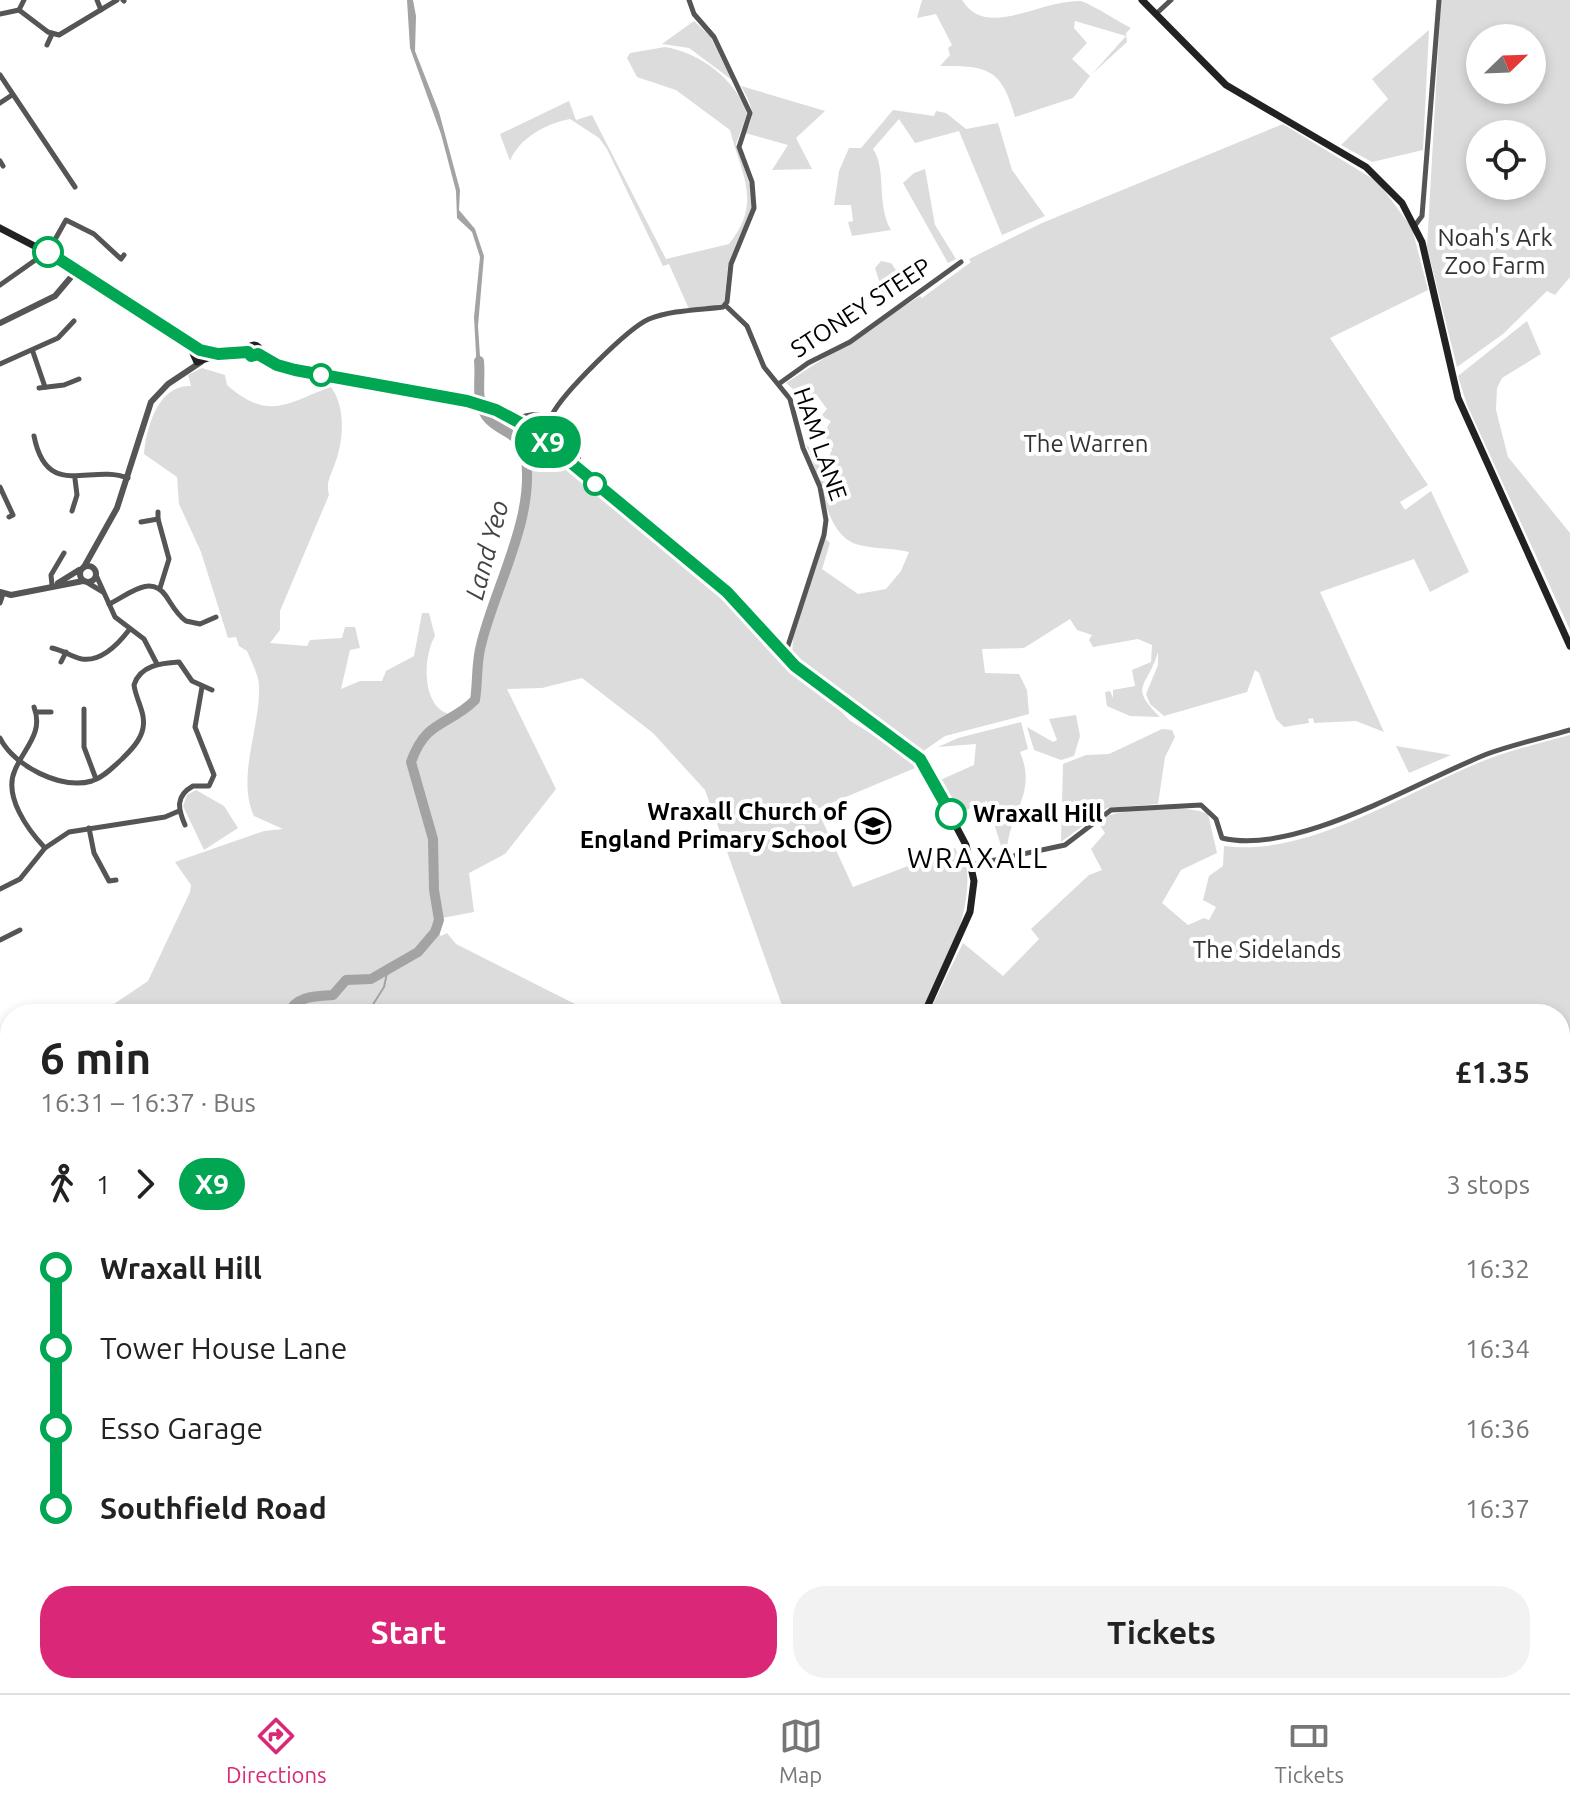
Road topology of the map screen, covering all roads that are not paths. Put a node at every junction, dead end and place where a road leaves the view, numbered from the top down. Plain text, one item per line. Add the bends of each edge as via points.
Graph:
1 (24, 0) edge
2 (97, 0) edge
3 (122, 0) edge
4 (689, 0) edge
5 (1142, 0) edge
6 (1171, 0) edge
7 (1439, 0) edge
8 (19, 10) junction
9 (101, 10) junction
10 (1157, 13) junction
11 (0, 14) edge
12 (52, 34) junction
13 (47, 45) dead end
14 (0, 75) edge
15 (13, 95) junction
16 (0, 103) edge
17 (75, 187) dead end
18 (1416, 224) junction
19 (0, 228) edge
20 (48, 252) junction
21 (124, 255) dead end
22 (34, 261) dead end
23 (961, 262) dead end
24 (80, 272) junction
25 (0, 285) edge
26 (725, 305) junction
27 (74, 321) dead end
28 (0, 323) edge
29 (33, 352) junction
30 (200, 356) junction
31 (0, 364) edge
32 (77, 382) dead end
33 (780, 383) junction
34 (552, 415) junction
35 (515, 419) junction
36 (34, 436) dead end
37 (35, 444) junction
38 (28, 446) dead end
39 (578, 469) junction
40 (128, 478) junction
41 (75, 479) junction
42 (0, 487) edge
43 (72, 511) dead end
44 (9, 517) dead end
45 (141, 522) dead end
46 (101, 540) junction
47 (64, 553) dead end
48 (83, 568) junction
49 (96, 572) junction
50 (86, 582) junction
51 (53, 585) junction
52 (160, 588) junction
53 (1, 593) edge
54 (106, 596) junction
55 (0, 603) edge
56 (109, 604) junction
57 (207, 611) dead end
58 (129, 630) junction
59 (1570, 646) edge
60 (52, 648) dead end
61 (66, 652) junction
62 (785, 656) junction
63 (61, 662) dead end
64 (157, 664) junction
65 (202, 687) junction
66 (212, 690) dead end
67 (84, 709) dead end
68 (51, 712) dead end
69 (1570, 730) edge
70 (0, 738) edge
71 (21, 760) junction
72 (96, 779) junction
73 (179, 811) junction
74 (185, 825) dead end
75 (89, 828) junction
76 (45, 848) junction
77 (972, 865) junction
78 (103, 888) dead end
79 (0, 889) edge
80 (20, 930) dead end
81 (0, 940) edge
82 (929, 1004) edge

1 - 8 street
2 - 9 street
3 - 9 street
4 - 26 street via 714,37 750,113 739,147 752,182 754,208 731,264
5 - 10 main road
6 - 10 street
7 - 18 street via 1422,216
8 - 11 street
8 - 12 street
9 - 12 street
10 - 18 main road via 1226,85 1386,183
12 - 13 street
14 - 15 street
15 - 16 street
15 - 17 street
18 - 59 main road via 1458,398
19 - 20 main road
20 - 21 street via 66,220 95,235 121,259
20 - 24 main road
22 - 25 street via 10,283
23 - 33 street, STONEY STEEP via 850,342
24 - 28 street via 55,296
24 - 30 main road via 186,340
26 - 33 street, HAM LANE via 747,326 764,367
26 - 34 street via 642,323
27 - 29 street via 71,330
29 - 31 street
29 - 32 street via 42,387
30 - 35 main road via 248,352 255,345 258,354 277,365 477,404
30 - 40 street via 151,402
33 - 62 street, HAM LANE via 816,472 825,515 824,535
34 - 35 street via 531,413
34 - 39 street via 570,433
35 - 39 main road
36 - 37 street
37 - 38 street
37 - 41 street via 54,471
39 - 62 main road via 727,592
40 - 41 street via 107,472
40 - 46 street
41 - 43 street
42 - 44 street via 13,515
45 - 52 street via 158,516 169,559
46 - 48 street
46 - 49 street
47 - 51 street via 50,576
48 - 49 street
48 - 50 street via 80,575
48 - 51 street
49 - 50 street
49 - 54 street
50 - 51 street
50 - 54 street
51 - 53 street
52 - 56 street via 141,586
52 - 57 street via 183,620 197,624 214,618
53 - 55 street
54 - 56 street
56 - 58 street
58 - 61 street via 116,646 92,658
58 - 64 street via 146,642
60 - 61 street
61 - 63 street
62 - 77 main road via 921,760 961,833
64 - 65 street via 180,663 190,680
64 - 72 street via 135,683 143,717 141,736 129,753
65 - 66 street
65 - 73 street via 195,727 213,778 209,787 185,791
67 - 72 street via 84,747
68 - 71 street via 35,709 33,739
69 - 77 street via 1489,753 1284,839 1222,838 1216,819 1201,805 1128,807 1104,814 1065,845
70 - 71 street
71 - 72 street via 61,781
71 - 76 street via 13,774 14,795 25,822
73 - 74 street
73 - 75 street
75 - 76 street via 69,832
75 - 78 street via 94,853 113,881
76 - 79 street via 21,878
77 - 82 main road via 970,912
80 - 81 street

